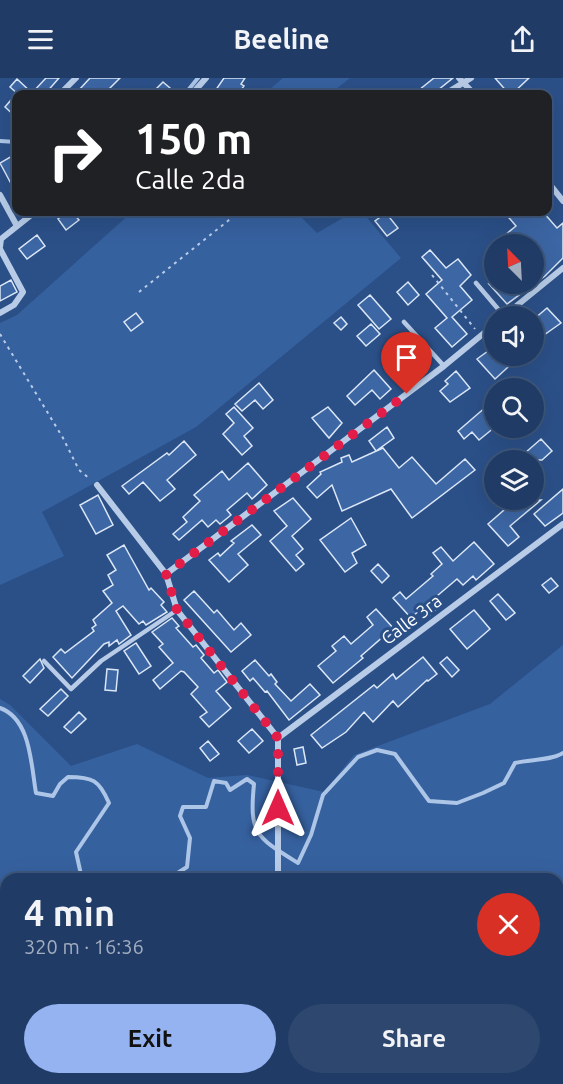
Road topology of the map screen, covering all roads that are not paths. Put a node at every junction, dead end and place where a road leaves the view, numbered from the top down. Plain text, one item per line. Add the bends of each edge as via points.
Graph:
1 (76, 78) edge
2 (206, 78) edge
3 (471, 78) edge
4 (462, 81) edge
5 (64, 90) edge
6 (196, 90) edge
7 (552, 187) edge
8 (0, 195) edge
9 (563, 201) edge
10 (30, 216) edge
11 (17, 226) junction
12 (0, 248) edge
13 (563, 268) edge
14 (476, 283) dead end
15 (496, 306) edge
16 (516, 306) edge
17 (0, 313) edge
18 (404, 322) dead end
19 (484, 334) edge
20 (444, 366) junction
21 (97, 485) road end
22 (563, 524) edge
23 (166, 574) junction
24 (177, 610) junction
25 (44, 661) dead end
26 (278, 738) junction
27 (278, 873) edge

1 - 5 street
2 - 6 street
3 - 4 street
7 - 9 street
8 - 11 street
10 - 11 street
11 - 12 street via 1,239
12 - 17 street via 23,292 14,305
13 - 16 street
14 - 15 lane
18 - 20 lane
19 - 20 street
20 - 23 street
21 - 23 street
22 - 26 street, Calle 3ra
23 - 24 street
24 - 25 lane via 101,661 71,689
24 - 26 street
26 - 27 street

